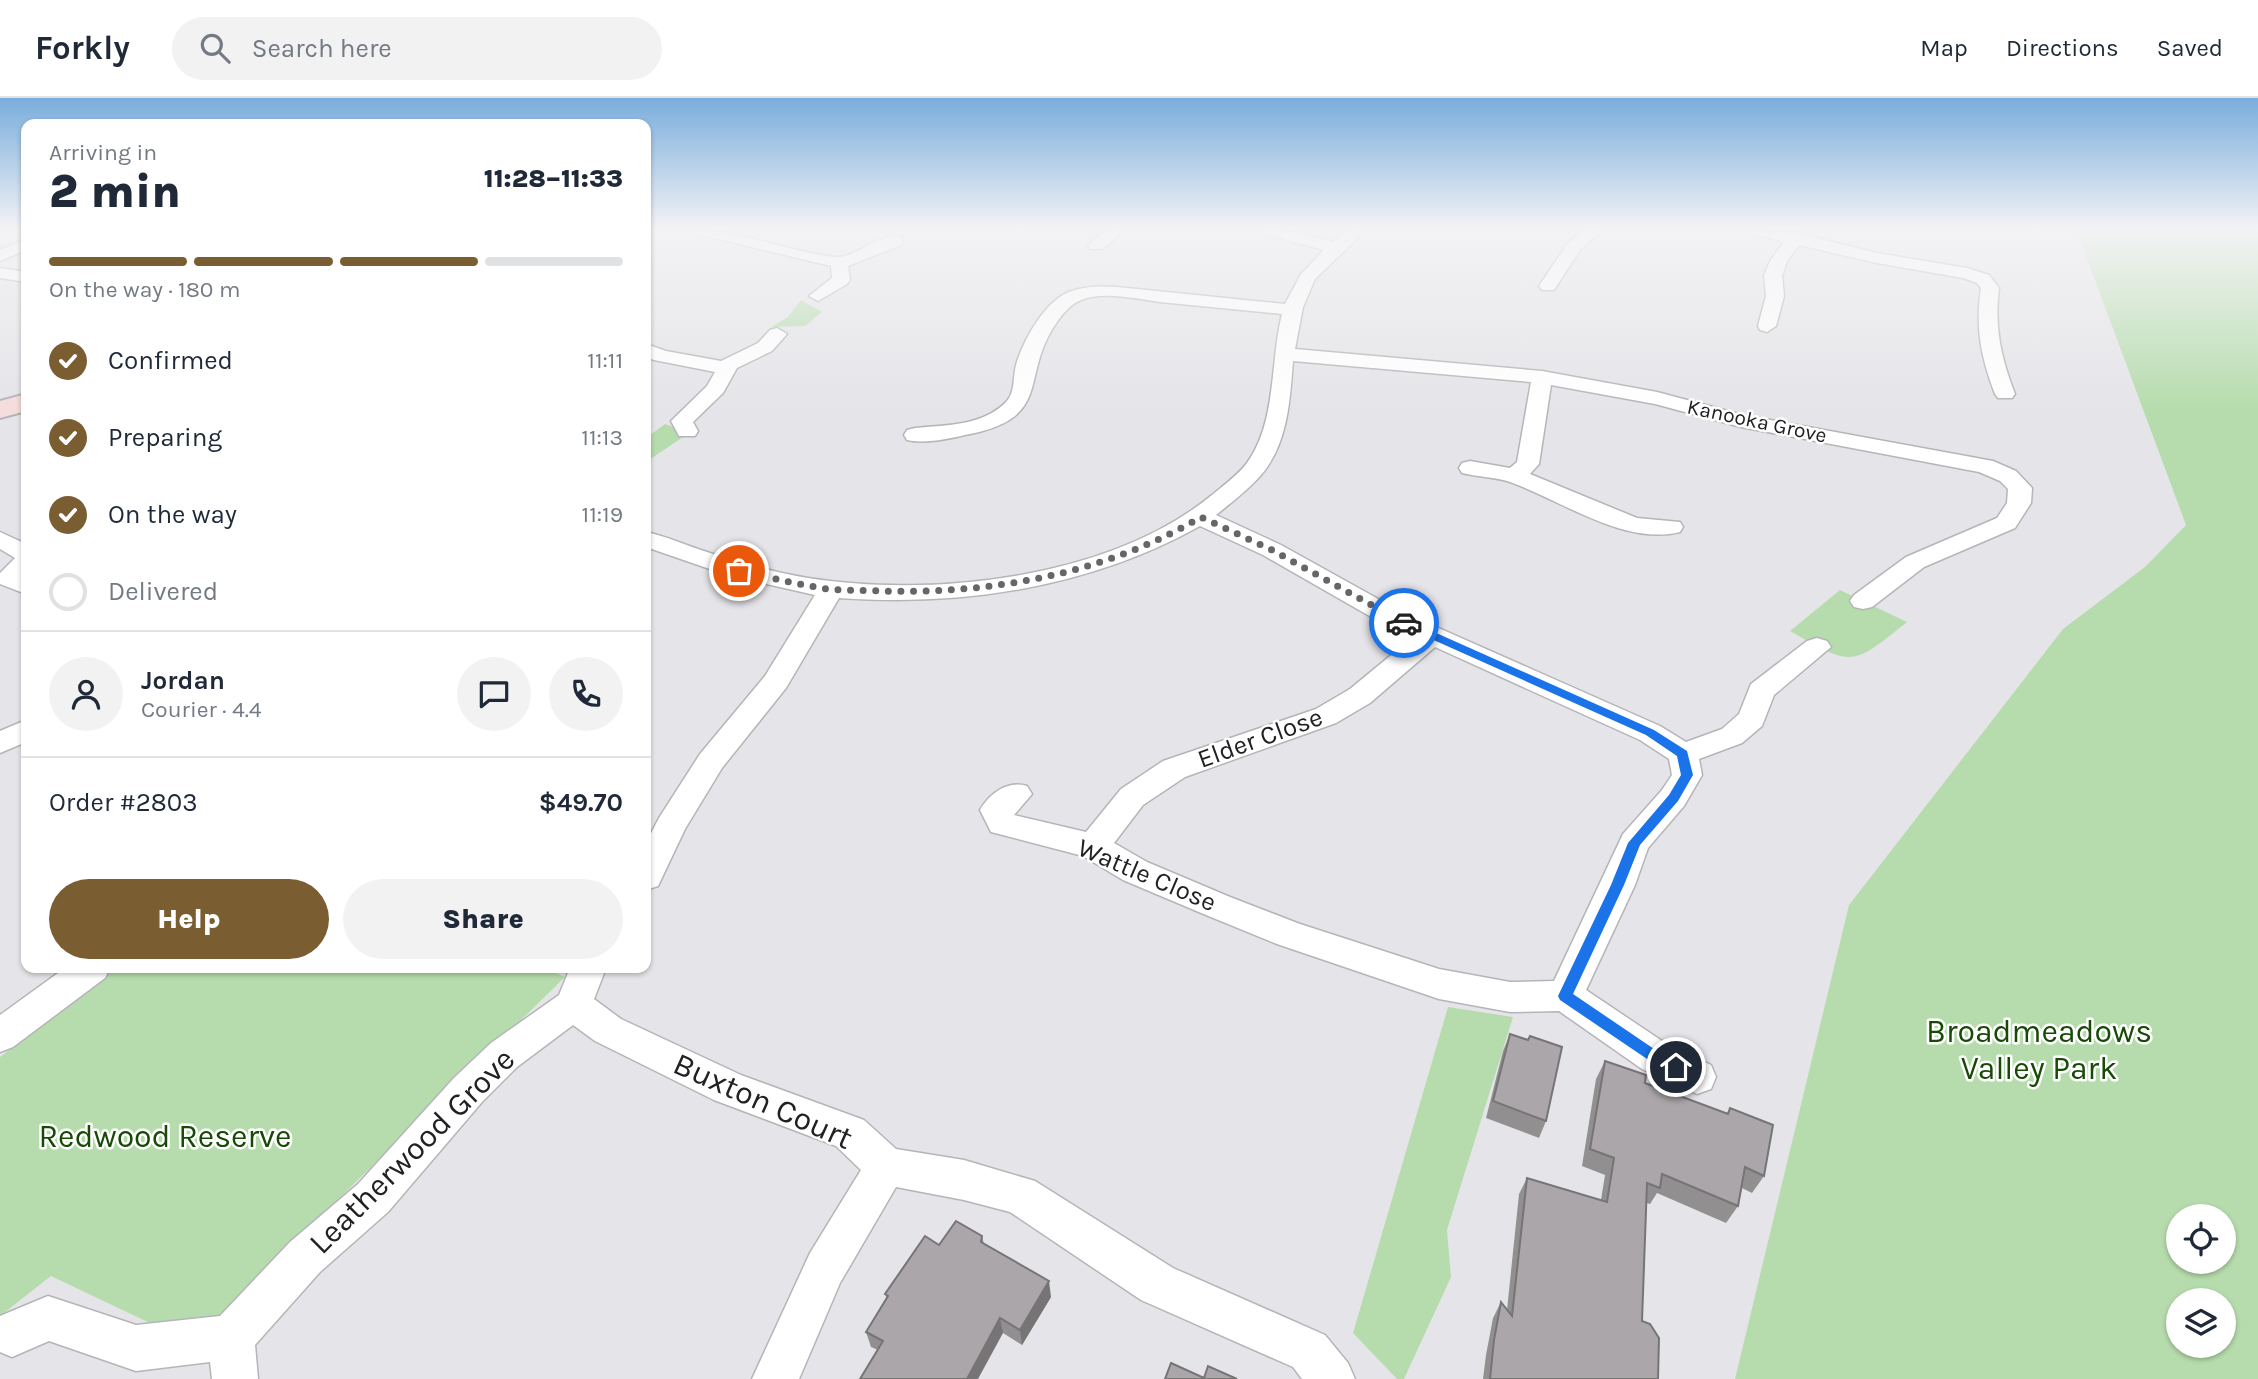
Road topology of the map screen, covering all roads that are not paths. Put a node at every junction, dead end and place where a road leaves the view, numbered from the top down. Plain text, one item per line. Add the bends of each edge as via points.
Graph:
1 (827, 290) edge
2 (1301, 290) edge
3 (1774, 290) edge
4 (1990, 290) edge
5 (818, 296) dead end
6 (1293, 310) junction
7 (1767, 326) dead end
8 (777, 334) dead end
9 (651, 352) edge
10 (1285, 354) junction
11 (726, 368) junction
12 (1542, 377) junction
13 (2005, 394) dead end
14 (21, 406) edge
15 (0, 412) edge
16 (687, 431) dead end
17 (915, 435) dead end
18 (1470, 468) dead end
19 (1515, 476) junction
20 (1201, 517) junction
21 (1671, 527) dead end
22 (0, 540) edge
23 (651, 541) edge
24 (21, 551) edge
25 (831, 589) junction
26 (1863, 601) dead end
27 (1433, 634) junction
28 (1817, 647) dead end
29 (21, 732) edge
30 (0, 743) edge
31 (1683, 754) junction
32 (1016, 794) dead end
33 (1093, 846) junction
34 (651, 866) edge
35 (85, 973) edge
36 (585, 973) edge
37 (1565, 996) junction
38 (573, 1005) junction
39 (0, 1036) edge
40 (1697, 1077) dead end
41 (886, 1166) junction
42 (12, 1334) dead end
43 (233, 1358) edge
44 (775, 1379) edge
45 (1332, 1379) edge

1 - 5 street
2 - 6 street
3 - 7 street
4 - 13 street via 1985,317 1989,353
6 - 10 street
6 - 17 street via 1117,292 1072,297 1060,306 1031,349 1019,401 999,417 968,429
8 - 11 street via 765,347
9 - 11 street
10 - 12 street, Kanooka Grove
10 - 20 street via 1275,420 1261,460
11 - 16 street via 716,388 682,421
12 - 19 street via 1528,464
12 - 26 street, Kanooka Grove via 1657,398 1741,421 1985,466 2016,482 2020,503 2006,523 1915,562
14 - 15 street
18 - 19 street
19 - 21 street via 1634,525
20 - 25 street via 1105,561 1044,578 922,592
20 - 27 street via 1272,550 1389,616
22 - 24 street
23 - 25 street via 739,571
25 - 34 street via 776,682 711,761
27 - 31 street via 1650,733
27 - 33 street, Elder Close via 1360,696 1326,716 1174,769 1132,797
28 - 31 street via 1761,691 1752,719 1732,736
29 - 30 street
31 - 37 street via 1687,775 1634,843
32 - 33 street, Wattle Close via 996,810 1002,824
33 - 37 street, Wattle Close via 1135,871 1289,934 1439,984 1510,997
35 - 39 street
36 - 38 street
37 - 40 street via 1655,1057
38 - 41 street, Buxton Court via 608,1030 728,1088 850,1133
38 - 43 street, Leatherwood Grove via 504,1055 373,1198 305,1257
41 - 44 street via 825,1269
41 - 45 street via 1020,1195 1157,1284 1309,1350
42 - 43 street, Leatherwood Grove via 48,1318 136,1348

